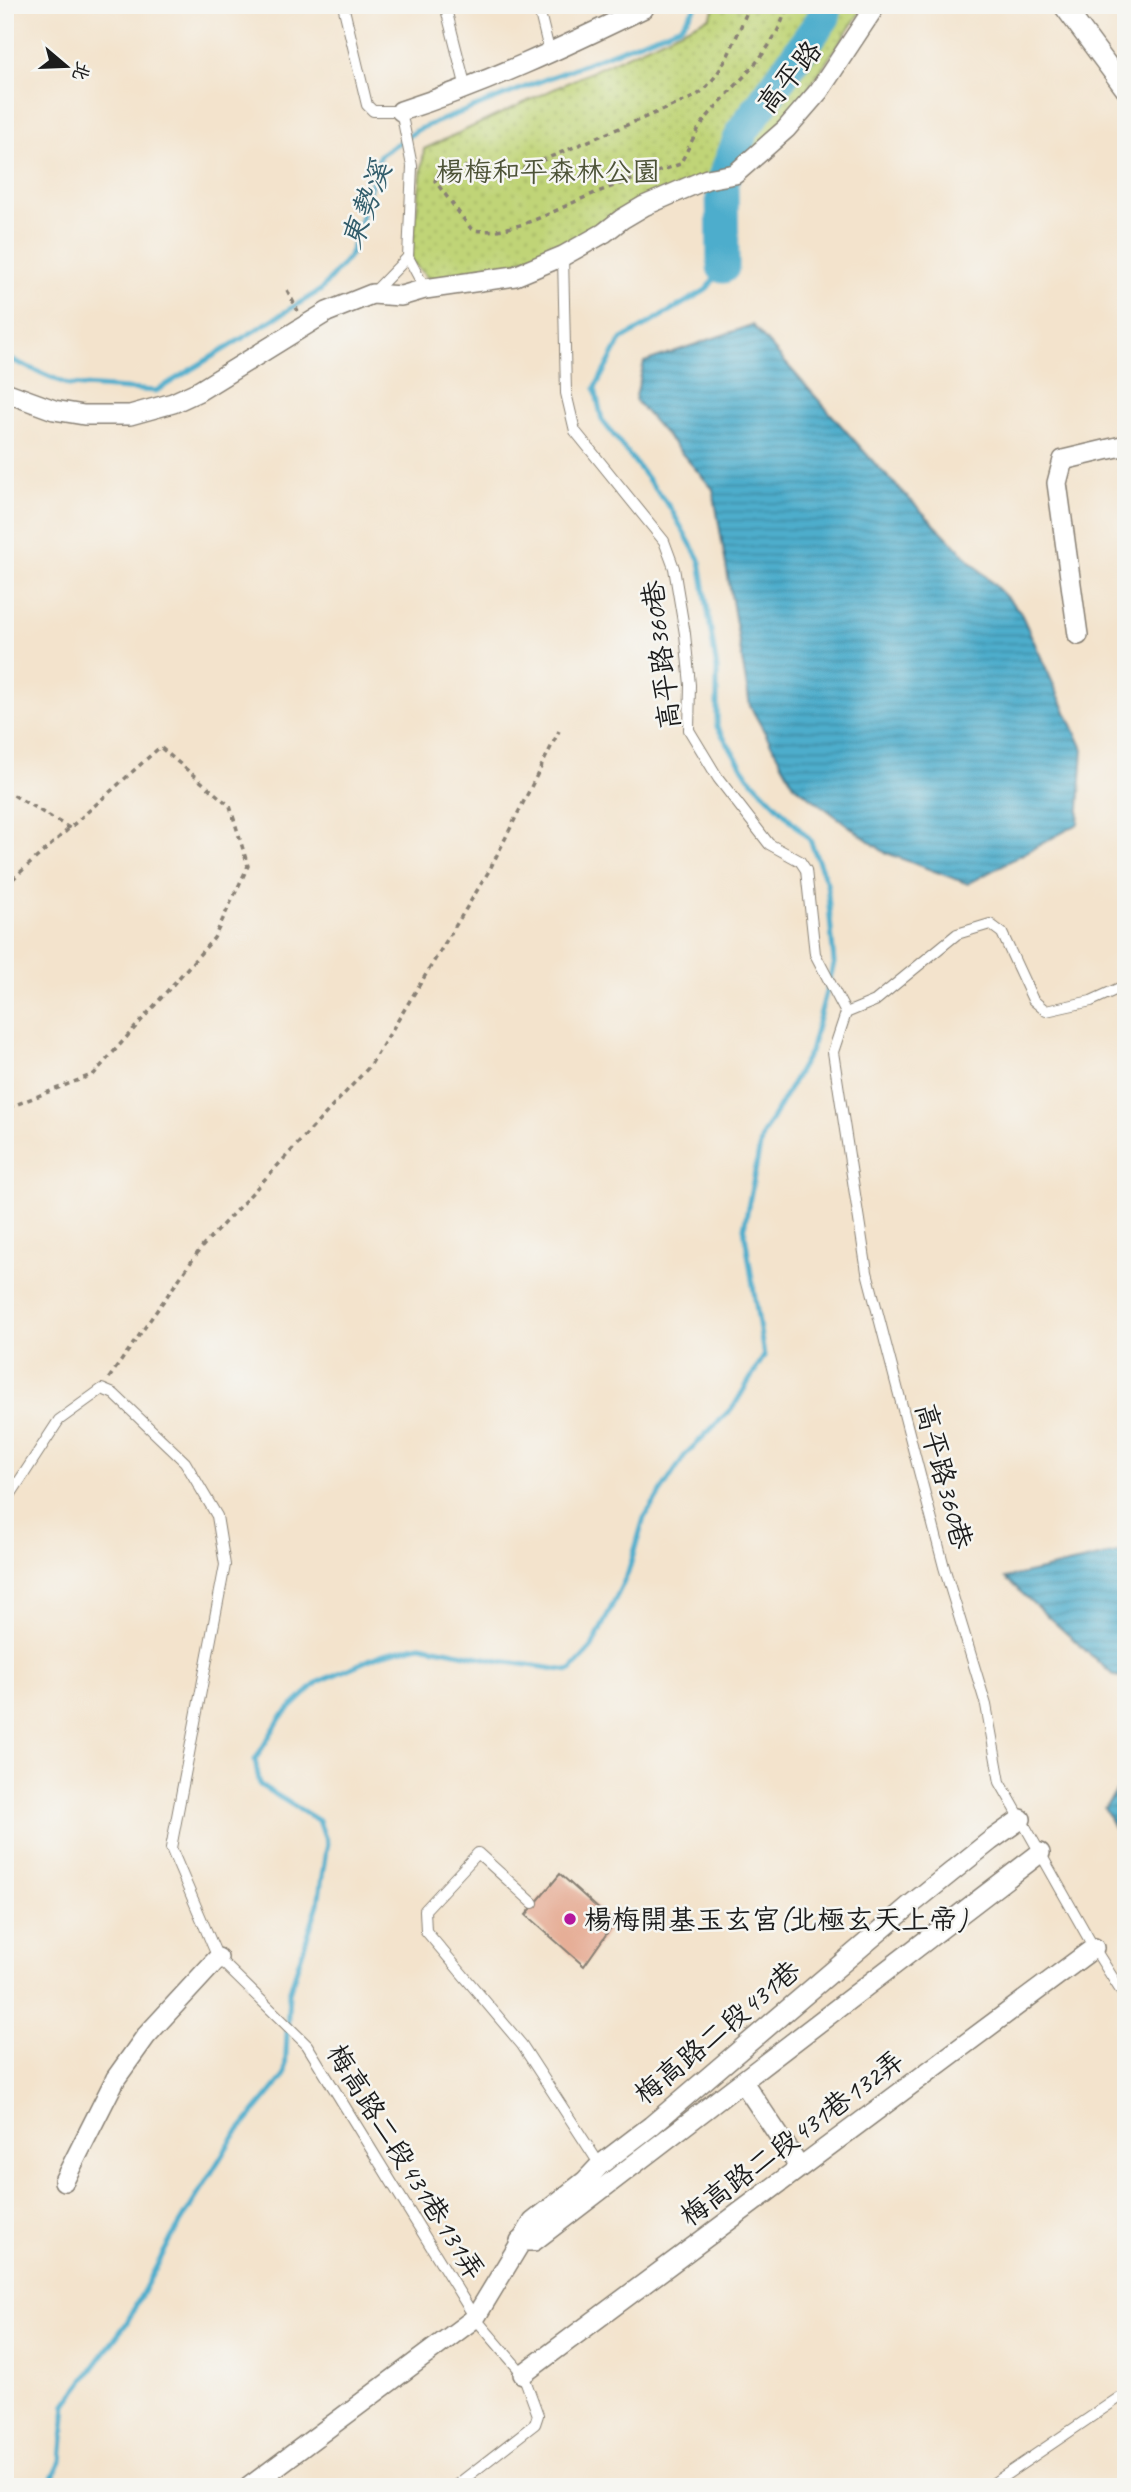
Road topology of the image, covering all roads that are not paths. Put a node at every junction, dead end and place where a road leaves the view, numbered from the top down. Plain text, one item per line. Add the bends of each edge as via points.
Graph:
1 (343, 5) edge
2 (445, 5) edge
3 (538, 5) edge
4 (643, 5) edge
5 (876, 5) edge
6 (1063, 5) edge
7 (550, 54) junction
8 (466, 88) junction
9 (1126, 90) edge
10 (401, 111) junction
11 (563, 256) junction
12 (408, 257) junction
13 (425, 289) junction
14 (372, 294) junction
15 (5, 392) edge
16 (1126, 445) edge
17 (1078, 635) dead end
18 (1126, 985) edge
19 (846, 1013) junction
20 (5, 1503) edge
21 (1021, 1819) junction
22 (1040, 1853) junction
23 (533, 1903) dead end
24 (1094, 1948) junction
25 (218, 1958) junction
26 (1126, 1999) edge
27 (743, 2082) junction
28 (600, 2165) junction
29 (800, 2166) junction
30 (64, 2181) dead end
31 (520, 2241) junction
32 (475, 2318) junction
33 (523, 2374) junction
34 (1126, 2393) edge
35 (249, 2487) edge
36 (454, 2487) edge
37 (988, 2487) edge

1 - 10 lane via 367,105 373,111
2 - 8 lane
3 - 7 lane
4 - 7 street
5 - 11 street, 高平路 via 819,92 735,174 707,179 644,206
6 - 9 street
7 - 8 street
8 - 10 street
10 - 12 lane via 412,166
11 - 13 street via 515,276
11 - 19 lane, 高平路360巷 via 566,393 575,431 664,541 674,568 685,634 689,730 718,778 769,844 800,860 806,870 814,954
12 - 13 lane
12 - 14 lane
13 - 14 street via 401,296
14 - 15 street via 327,312 210,385 173,403 130,415 54,410
16 - 17 street via 1063,460 1056,483
18 - 19 lane via 1046,1011 1033,1000 1002,933 990,924 957,934 876,1001
19 - 21 lane, 高平路360巷 via 833,1052 867,1272 944,1567 986,1705 1000,1782
20 - 25 lane via 59,1420 102,1389 114,1394 185,1462 217,1516 225,1565 171,1848
21 - 22 lane, 高平路360巷
21 - 28 street, 梅高路二段431巷 via 908,1907
22 - 24 lane, 高平路360巷
22 - 27 street, 梅高路二段431巷
23 - 28 lane via 478,1853 425,1910 426,1931 522,2045
24 - 26 lane, 高平路360巷
24 - 29 street, 梅高路二段431巷132弄
25 - 30 street via 146,2036 116,2078
25 - 32 lane, 梅高路二段431巷131弄 via 307,2045
27 - 29 street
27 - 31 street, 梅高路二段431巷 via 534,2241
28 - 31 street, 梅高路二段431巷 via 533,2222
29 - 33 street, 梅高路二段431巷132弄
31 - 32 street, 梅高路二段431巷
32 - 33 lane, 梅高路二段431巷131弄
32 - 35 street, 梅高路二段431巷
33 - 36 lane via 537,2415 535,2424
34 - 37 lane

